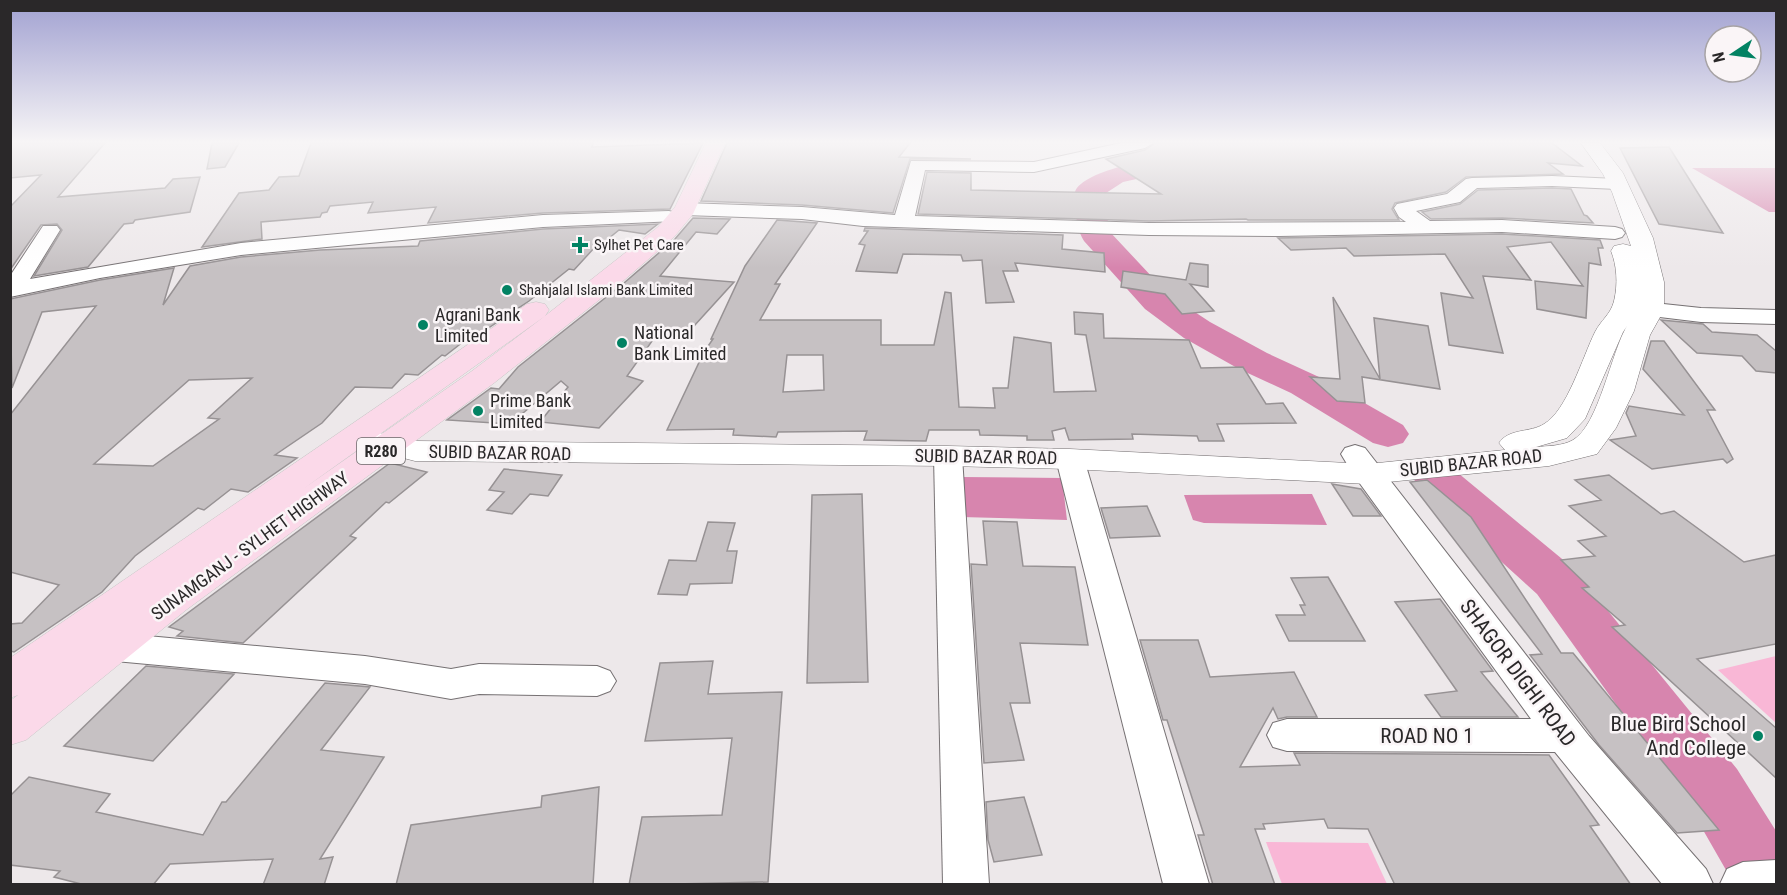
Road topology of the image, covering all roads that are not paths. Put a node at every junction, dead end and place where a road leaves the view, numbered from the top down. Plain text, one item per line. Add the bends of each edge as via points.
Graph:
1 (685, 185) edge
2 (693, 185) edge
3 (912, 185) edge
4 (1470, 185) edge
5 (1610, 185) edge
6 (1613, 185) edge
7 (677, 213) junction
8 (904, 220) junction
9 (1424, 226) junction
10 (50, 230) dead end
11 (1615, 233) junction
12 (11, 290) edge
13 (1638, 309) junction
14 (1776, 317) edge
15 (347, 441) junction
16 (389, 444) junction
17 (948, 456) junction
18 (1070, 459) junction
19 (1361, 464) junction
20 (115, 647) junction
21 (10, 681) edge
22 (597, 681) dead end
23 (10, 727) edge
24 (1287, 735) dead end
25 (1566, 736) junction
26 (1776, 881) edge
27 (966, 885) edge
28 (1186, 885) edge
29 (1690, 885) edge
30 (1743, 885) edge

1 - 7 main road, SUNAMGANJ - SYLHET HIGHWAY / R280
2 - 7 main road, SUNAMGANJ - SYLHET HIGHWAY / R280
3 - 8 street
4 - 9 street via 1453,198 1404,208
5 - 11 main road, SUBID BAZAR ROAD
6 - 13 main road, SUBID BAZAR ROAD via 1623,192 1641,238 1651,282
7 - 8 street via 802,213
7 - 12 street via 241,249
7 - 15 main road, SUNAMGANJ - SYLHET HIGHWAY / R280
7 - 16 main road, SUNAMGANJ - SYLHET HIGHWAY / R280 via 666,231 614,276
8 - 9 street via 1279,230
9 - 11 street
10 - 12 street
11 - 13 main road, SUBID BAZAR ROAD via 1629,265
13 - 14 street via 1738,318
13 - 19 main road, SUBID BAZAR ROAD via 1636,335 1619,391 1585,447 1549,456
15 - 16 main road
15 - 21 main road, SUNAMGANJ - SYLHET HIGHWAY / R280
16 - 17 main road, SUBID BAZAR ROAD via 426,451
16 - 19 main road, SUBID BAZAR ROAD via 436,440 1156,448
16 - 20 main road, SUNAMGANJ - SYLHET HIGHWAY / R280 via 172,600
17 - 18 main road, SUBID BAZAR ROAD
17 - 27 street
18 - 19 main road, SUBID BAZAR ROAD
18 - 28 street
19 - 25 street, SHAGOR DIGHI ROAD
20 - 22 street via 365,670 451,684 479,679
20 - 23 main road, SUNAMGANJ - SYLHET HIGHWAY / R280
24 - 25 street, ROAD NO 1
25 - 29 street, SHAGOR DIGHI ROAD
26 - 30 street

